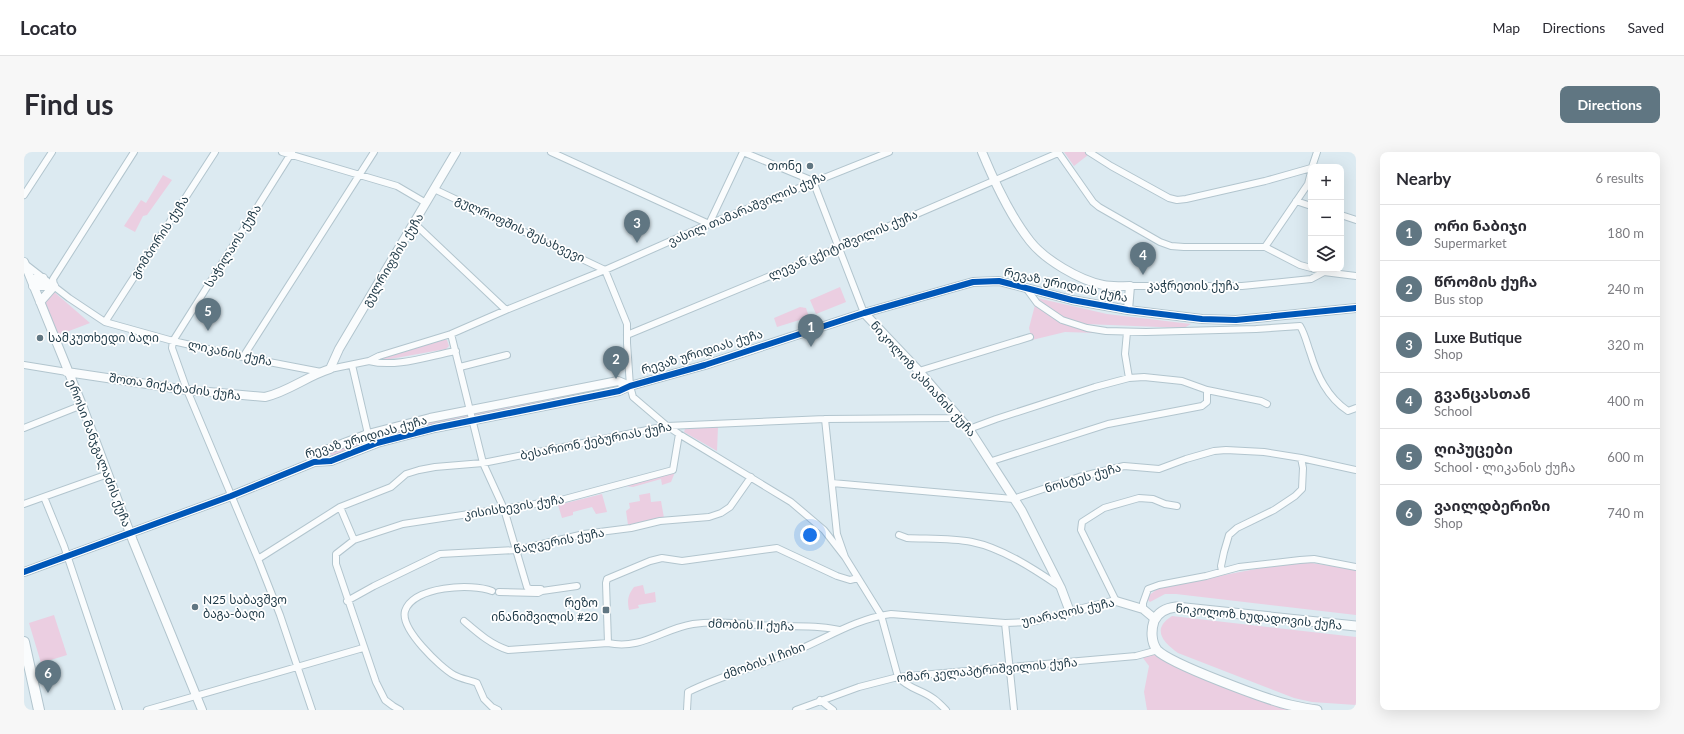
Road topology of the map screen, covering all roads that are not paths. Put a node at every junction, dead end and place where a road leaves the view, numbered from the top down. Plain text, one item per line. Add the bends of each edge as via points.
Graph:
1 (52, 152) edge
2 (134, 152) edge
3 (215, 152) edge
4 (282, 152) edge
5 (374, 152) edge
6 (456, 152) edge
7 (551, 152) edge
8 (743, 152) edge
9 (888, 152) edge
10 (982, 152) edge
11 (1089, 152) edge
12 (1317, 152) edge
13 (292, 153) edge
14 (1058, 153) edge
15 (1312, 164) edge
16 (1308, 168) edge
17 (359, 174) junction
18 (994, 181) junction
19 (813, 182) junction
20 (1308, 184) edge
21 (434, 188) junction
22 (24, 195) edge
23 (1296, 201) junction
24 (426, 203) junction
25 (1308, 205) edge
26 (1344, 216) edge
27 (1356, 220) edge
28 (415, 224) junction
29 (709, 224) junction
30 (1265, 247) junction
31 (838, 248) junction
32 (24, 262) edge
33 (1308, 267) edge
34 (605, 270) junction
35 (1324, 272) joint
36 (1356, 276) edge
37 (43, 278) junction
38 (33, 284) junction
39 (54, 286) junction
40 (1130, 286) junction
41 (1026, 288) junction
42 (40, 302) junction
43 (1356, 308) edge
44 (506, 310) junction
45 (1128, 310) junction
46 (864, 313) junction
47 (105, 322) junction
48 (1127, 332) junction
49 (451, 334) junction
50 (627, 335) junction
51 (1030, 337) dead end
52 (173, 341) junction
53 (456, 351) junction
54 (507, 355) dead end
55 (242, 357) junction
56 (369, 362) junction
57 (24, 365) edge
58 (352, 365) junction
59 (460, 367) junction
60 (330, 370) junction
61 (919, 371) junction
62 (67, 372) junction
63 (321, 372) junction
64 (1129, 378) junction
65 (630, 386) junction
66 (187, 390) junction
67 (1207, 390) junction
68 (1267, 404) dead end
69 (82, 405) junction
70 (1356, 408) edge
71 (470, 410) junction
72 (958, 417) junction
73 (825, 419) junction
74 (472, 421) junction
75 (667, 426) junction
76 (24, 428) edge
77 (969, 429) junction
78 (368, 434) junction
79 (679, 434) junction
80 (326, 450) junction
81 (1301, 458) junction
82 (331, 461) junction
83 (992, 461) junction
84 (314, 462) junction
85 (483, 463) junction
86 (1356, 470) edge
87 (108, 474) junction
88 (751, 477) junction
89 (832, 483) junction
90 (231, 496) junction
91 (44, 497) junction
92 (1013, 499) junction
93 (24, 504) edge
94 (1177, 506) dead end
95 (340, 507) junction
96 (504, 509) junction
97 (130, 533) junction
98 (899, 535) dead end
99 (354, 540) junction
100 (517, 550) junction
101 (67, 556) junction
102 (845, 557) junction
103 (258, 559) junction
104 (1356, 567) edge
105 (24, 572) edge
106 (1222, 572) junction
107 (858, 578) junction
108 (577, 586) dead end
109 (1061, 588) junction
110 (542, 591) junction
111 (347, 601) junction
112 (1116, 601) junction
113 (1143, 608) junction
114 (1070, 612) junction
115 (881, 615) junction
116 (1155, 619) junction
117 (464, 621) dead end
118 (1005, 623) junction
119 (1356, 626) edge
120 (839, 630) junction
121 (24, 642) edge
122 (608, 643) junction
123 (363, 648) junction
124 (1158, 650) junction
125 (26, 657) edge
126 (297, 667) junction
127 (1010, 668) junction
128 (898, 677) junction
129 (195, 696) junction
130 (820, 700) junction
131 (39, 710) edge
132 (119, 710) edge
133 (147, 710) edge
134 (202, 710) edge
135 (312, 710) edge
136 (400, 710) edge
137 (498, 710) edge
138 (687, 710) edge
139 (796, 710) edge
140 (833, 710) edge
141 (946, 710) edge
142 (1014, 710) edge
143 (1317, 710) edge

1 - 22 street
2 - 39 street via 53,279
3 - 47 street, გომბორის ქუჩა
4 - 13 street
5 - 17 street
6 - 21 street, გულრიფშის ქუჩა
7 - 29 street
8 - 19 street
8 - 29 street
9 - 19 street, ვასილ თამარაშვილის ქუჩა
10 - 18 street, კაჭრეთის ქუჩა
11 - 16 street via 1169,198 1178,200 1265,181
12 - 15 street
13 - 17 street
13 - 52 street, საჭილაოს ქუჩა
14 - 18 street, ლევან ცქიტიშვილის ქუჩა
14 - 30 street via 1093,202 1160,242 1184,247
17 - 24 street via 397,186
17 - 55 street
18 - 31 street, ლევან ცქიტიშვილის ქუჩა
18 - 40 street, კაჭრეთის ქუჩა via 1030,242 1050,259 1084,279 1104,285
19 - 29 street, ვასილ თამარაშვილის ქუჩა
19 - 31 street, ნიკოლოზ კახიანის ქუჩა
20 - 23 street
21 - 24 street, გულრიფშის ქუჩა
21 - 34 street, გულრიფშის შესახვევი
23 - 25 street
23 - 30 street
24 - 28 street, გულრიფშის ქუჩა
26 - 27 street
28 - 44 street
28 - 60 street, გულრიფშის ქუჩა via 339,349
29 - 34 street, ვასილ თამარაშვილის ქუჩა
30 - 33 street
31 - 46 street, ნიკოლოზ კახიანის ქუჩა
31 - 50 street, ლევან ცქიტიშვილის ქუჩა
32 - 37 street, ლიკანის ქუჩა
32 - 38 street, ეროსი მანჯგალაძის ქუჩა
34 - 44 street, ვასილ თამარაშვილის ქუჩა
34 - 50 street via 627,324
35 - 36 street
35 - 40 street, კაჭრეთის ქუჩა via 1311,279 1242,286
37 - 38 street via 37,278
37 - 39 street, ლიკანის ქუჩა
38 - 39 street
38 - 42 street, ეროსი მანჯგალაძის ქუჩა
39 - 42 street
39 - 47 street, ლიკანის ქუჩა
40 - 45 street
41 - 45 street, რევაზ ურიდიას ქუჩა via 1072,300
41 - 46 street, რევაზ ურიდიას ქუჩა via 999,281 973,282
41 - 48 street, რევაზ ურიდიას ქუჩა via 1036,303 1062,320 1087,328
42 - 62 street, ეროსი მანჯგალაძის ქუჩა
43 - 45 street, რევაზ ურიდიას ქუჩა via 1236,320 1202,319
44 - 49 street, ვასილ თამარაშვილის ქუჩა
46 - 61 street, ნიკოლოზ კახიანის ქუჩა
46 - 65 street, რევაზ ურიდიას ქუჩა via 705,365
47 - 52 street, ლიკანის ქუჩა
48 - 64 street via 1125,354
48 - 70 street, რევაზ ურიდიას ქუჩა via 1300,326 1327,392 1348,411
49 - 53 street
49 - 56 street, ლიკანის ქუჩა via 379,356
50 - 65 street
51 - 61 street
52 - 55 street, ლიკანის ქუჩა
52 - 66 street via 172,352
53 - 56 street via 395,363
53 - 59 street
54 - 59 street
55 - 63 street, ლიკანის ქუჩა
56 - 58 street, ლიკანის ქუჩა
57 - 62 street, შოთა მიქატაძის ქუჩა
58 - 60 street, ლიკანის ქუჩა
58 - 78 street
59 - 71 street
60 - 63 street, ლიკანის ქუჩა
61 - 72 street, ნიკოლოზ კახიანის ქუჩა
62 - 66 street, შოთა მიქატაძის ქუჩა
62 - 69 street, ეროსი მანჯგალაძის ქუჩა
63 - 66 street, შოთა მიქატაძის ქუჩა via 275,395 265,397
64 - 67 street via 1144,376 1182,381
64 - 77 street via 996,418
65 - 71 street, რევაზ ურიდიას ქუჩა via 618,381
65 - 74 street, რევაზ ურიდიას ქუჩა via 620,391
65 - 75 street via 633,398
66 - 90 street
67 - 68 street
67 - 83 street via 1208,402 1202,406 1108,424
69 - 76 street
69 - 87 street, ეროსი მანჯგალაძის ქუჩა
71 - 74 street
71 - 78 street, რევაზ ურიდიას ქუჩა
72 - 73 street, ბესარიონ ქებურიას ქუჩა
72 - 77 street, ნიკოლოზ კახიანის ქუჩა
73 - 75 street, ბესარიონ ქებურიას ქუჩა
73 - 89 street
74 - 82 street, რევაზ ურიდიას ქუჩა via 378,443
74 - 85 street
75 - 79 street
75 - 85 street, ბესარიონ ქებურიას ქუჩა
77 - 83 street, ნიკოლოზ კახიანის ქუჩა
78 - 80 street, რევაზ ურიდიას ქუჩა
79 - 88 street
79 - 96 street, კისისხევის ქუჩა via 673,470 561,500
80 - 82 street, რევაზ ურიდიას ქუჩა
80 - 84 street, რევაზ ურიდიას ქუჩა
81 - 86 street, ნოსტეს ქუჩა
81 - 92 street, ნოსტეს ქუჩა via 1264,452 1214,451 1159,469 1124,466 1079,477
81 - 106 street via 1302,489 1274,510 1237,528 1229,535 1221,566
82 - 84 street, რევაზ ურიდიას ქუჩა
83 - 92 street, ნიკოლოზ კახიანის ქუჩა
84 - 90 street, რევაზ ურიდიას ქუჩა
85 - 95 street, ბესარიონ ქებურიას ქუჩა via 435,467 406,474 391,487
85 - 96 street
87 - 91 street
87 - 97 street, ეროსი მანჯგალაძის ქუჩა
88 - 100 street, წაღვერის ქუჩა via 730,507 709,517 660,521 631,528 584,534
88 - 102 street via 807,514 824,530
89 - 92 street, ნოსტეს ქუჩა
89 - 102 street via 837,534
90 - 97 street, რევაზ ურიდიას ქუჩა
90 - 103 street
91 - 93 street
91 - 101 street
92 - 109 street, ნიკოლოზ კახიანის ქუჩა via 1022,511
94 - 112 street via 1139,498 1104,508 1082,522 1081,530
95 - 99 street
95 - 103 street, ბესარიონ ქებურიას ქუჩა
96 - 99 street, კისისხევის ქუჩა via 403,524
96 - 100 street
97 - 101 street, რევაზ ურიდიას ქუჩა
97 - 129 street, ეროსი მანჯგალაძის ქუჩა
98 - 109 street via 907,538 972,542 991,548 1035,570
99 - 111 street, კისისხევის ქუჩა via 336,554 336,564
100 - 110 street via 527,587
100 - 111 street, წაღვერის ქუჩა via 440,554
101 - 105 street, რევაზ ურიდიას ქუჩა
101 - 132 street
102 - 107 street
103 - 126 street
104 - 106 street via 1314,559 1239,567
106 - 113 street via 1148,589
107 - 115 street
107 - 122 street via 850,580 837,576 776,548 682,561 662,558 650,560 607,579
108 - 110 street
109 - 114 street, ნიკოლოზ კახიანის ქუჩა
110 - 137 street via 495,592 477,588 437,590 418,598 405,612 406,621 415,638 428,654 455,676 477,683 484,699
111 - 123 street
112 - 113 street, უიარაღოს ქუჩა
112 - 114 street, უიარაღოს ქუჩა
113 - 116 street, უიარაღოს ქუჩა
114 - 118 street, უიარაღოს ქუჩა via 1032,622
115 - 118 street, უიარაღოს ქუჩა
115 - 120 street, ძმობის II ქუჩა
115 - 128 street
116 - 119 main road, ნიკოლოზ ხუდადოვის ქუჩა via 1165,610 1176,608
116 - 124 main road via 1151,629
117 - 122 street, ძმობის II ქუჩა via 496,646 508,650
118 - 127 street
120 - 122 street, ძმობის II ქუჩა via 711,622 691,625 632,644 620,646
120 - 138 street, ძმობის II ჩიხი via 786,655 711,681 688,692
121 - 125 main road
123 - 126 street
123 - 136 street via 385,700
124 - 127 street, ომარ კელაპტრიშვილის ქუჩა via 1136,656
124 - 143 main road via 1176,662 1246,690 1290,705
125 - 131 main road
126 - 129 street
126 - 135 street
127 - 128 street, ომარ კელაპტრიშვილის ქუჩა
127 - 142 street
128 - 130 street, ომარ კელაპტრიშვილის ქუჩა
128 - 141 street via 904,684 934,699
129 - 133 street
129 - 134 street, ეროსი მანჯგალაძის ქუჩა
130 - 139 street, ომარ კელაპტრიშვილის ქუჩა
130 - 140 street

